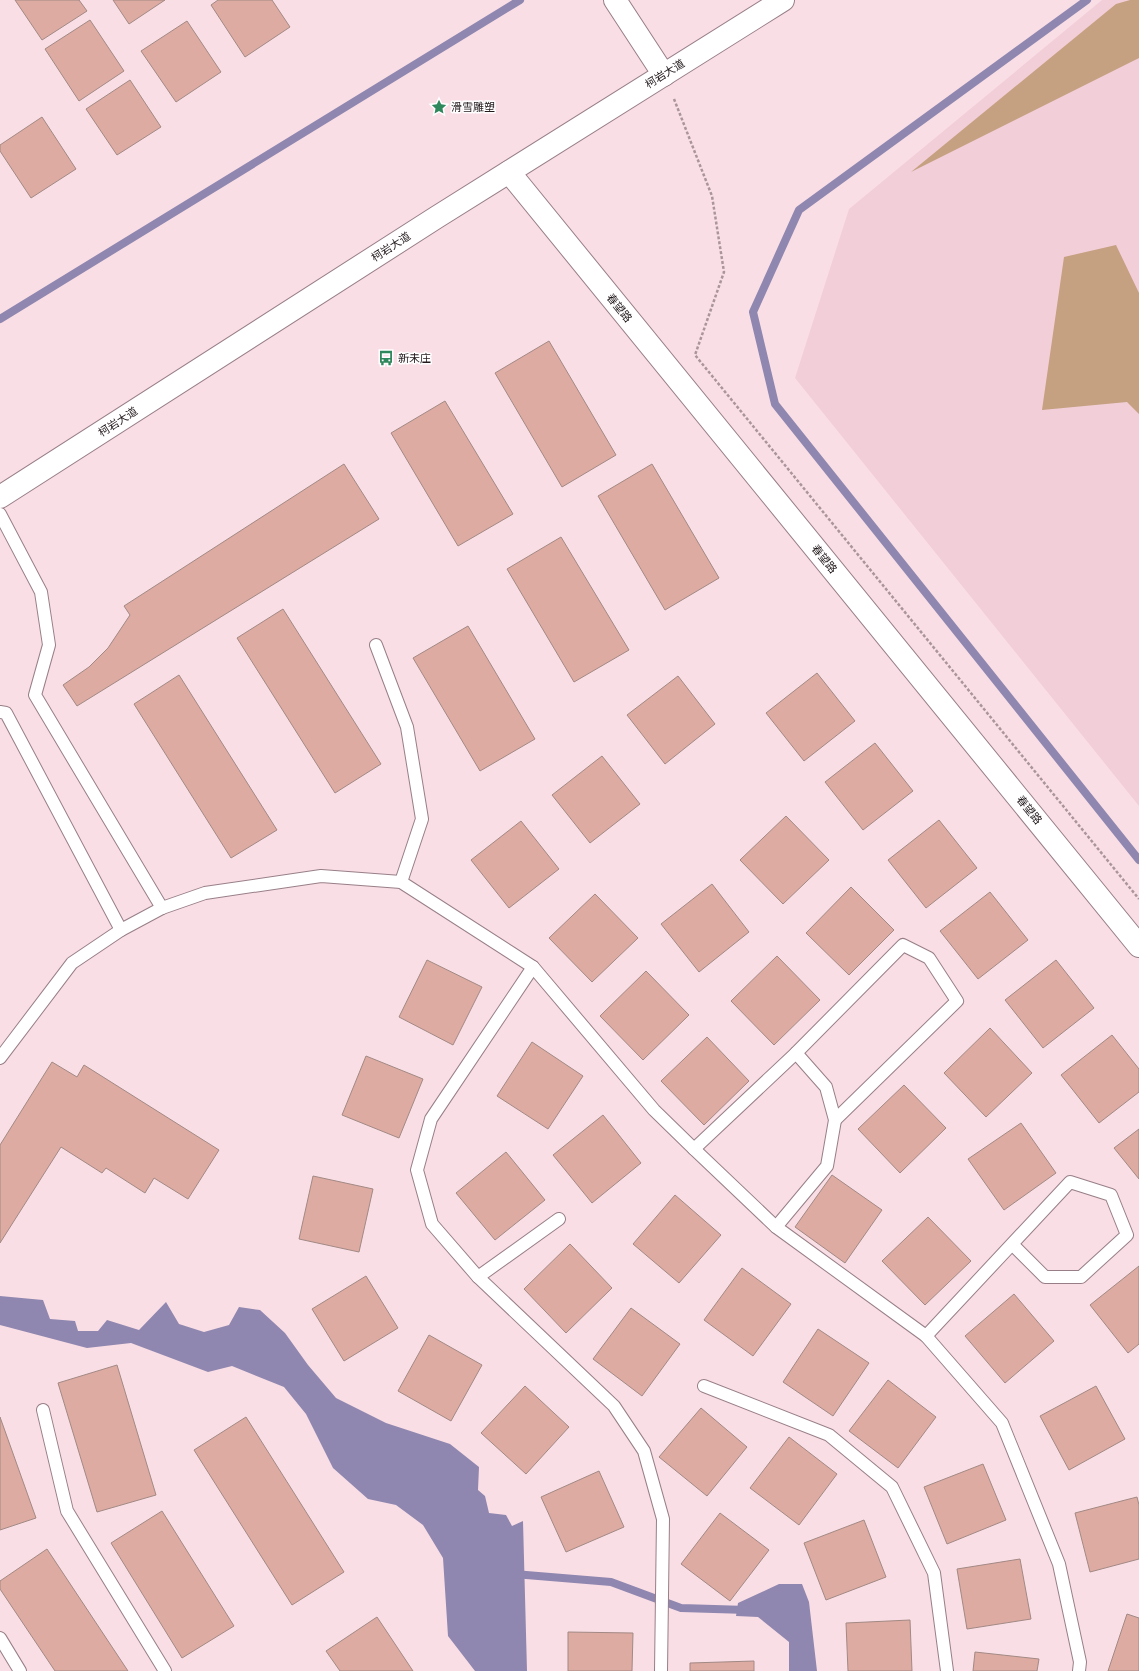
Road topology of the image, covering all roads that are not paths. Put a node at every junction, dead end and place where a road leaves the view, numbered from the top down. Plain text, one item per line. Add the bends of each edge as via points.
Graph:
1 (615, 0) edge
2 (783, 0) edge
3 (664, 75) junction
4 (509, 172) junction
5 (0, 497) edge
6 (0, 514) edge
7 (376, 644) dead end
8 (0, 712) edge
9 (401, 882) junction
10 (162, 908) junction
11 (122, 930) junction
12 (1139, 946) edge
13 (534, 967) junction
14 (796, 1053) junction
15 (0, 1058) edge
16 (835, 1120) junction
17 (694, 1149) junction
18 (559, 1219) dead end
19 (776, 1227) junction
20 (1012, 1244) junction
21 (478, 1277) junction
22 (926, 1336) junction
23 (704, 1386) dead end
24 (43, 1410) dead end
25 (0, 1638) edge
26 (20, 1671) edge
27 (165, 1671) edge
28 (661, 1671) edge
29 (947, 1671) edge
30 (1079, 1671) edge

1 - 3 street
2 - 3 street, 柯岩大道
3 - 4 street, 柯岩大道
4 - 5 street, 柯岩大道
4 - 12 street, 春望路
6 - 10 lane via 41,592 49,645 35,695
7 - 9 lane via 407,727 422,819
8 - 11 lane via 6,713
9 - 10 lane via 322,876 205,893
9 - 13 lane
10 - 11 lane
11 - 15 lane via 72,963
13 - 17 lane via 654,1110
13 - 21 lane via 431,1119 417,1170 432,1224
14 - 16 lane via 826,1087
14 - 16 lane via 903,945 929,958 957,1001
14 - 17 lane
16 - 19 lane via 827,1166
17 - 19 lane
18 - 21 lane
19 - 22 lane
20 - 20 lane via 1070,1182 1111,1195 1127,1234 1081,1277 1045,1277
20 - 22 lane
21 - 28 lane via 614,1406 644,1451 663,1519
22 - 30 lane via 1002,1423 1059,1564 1080,1662
23 - 29 lane via 828,1435 892,1487 934,1573
24 - 27 lane via 67,1511
25 - 26 lane

